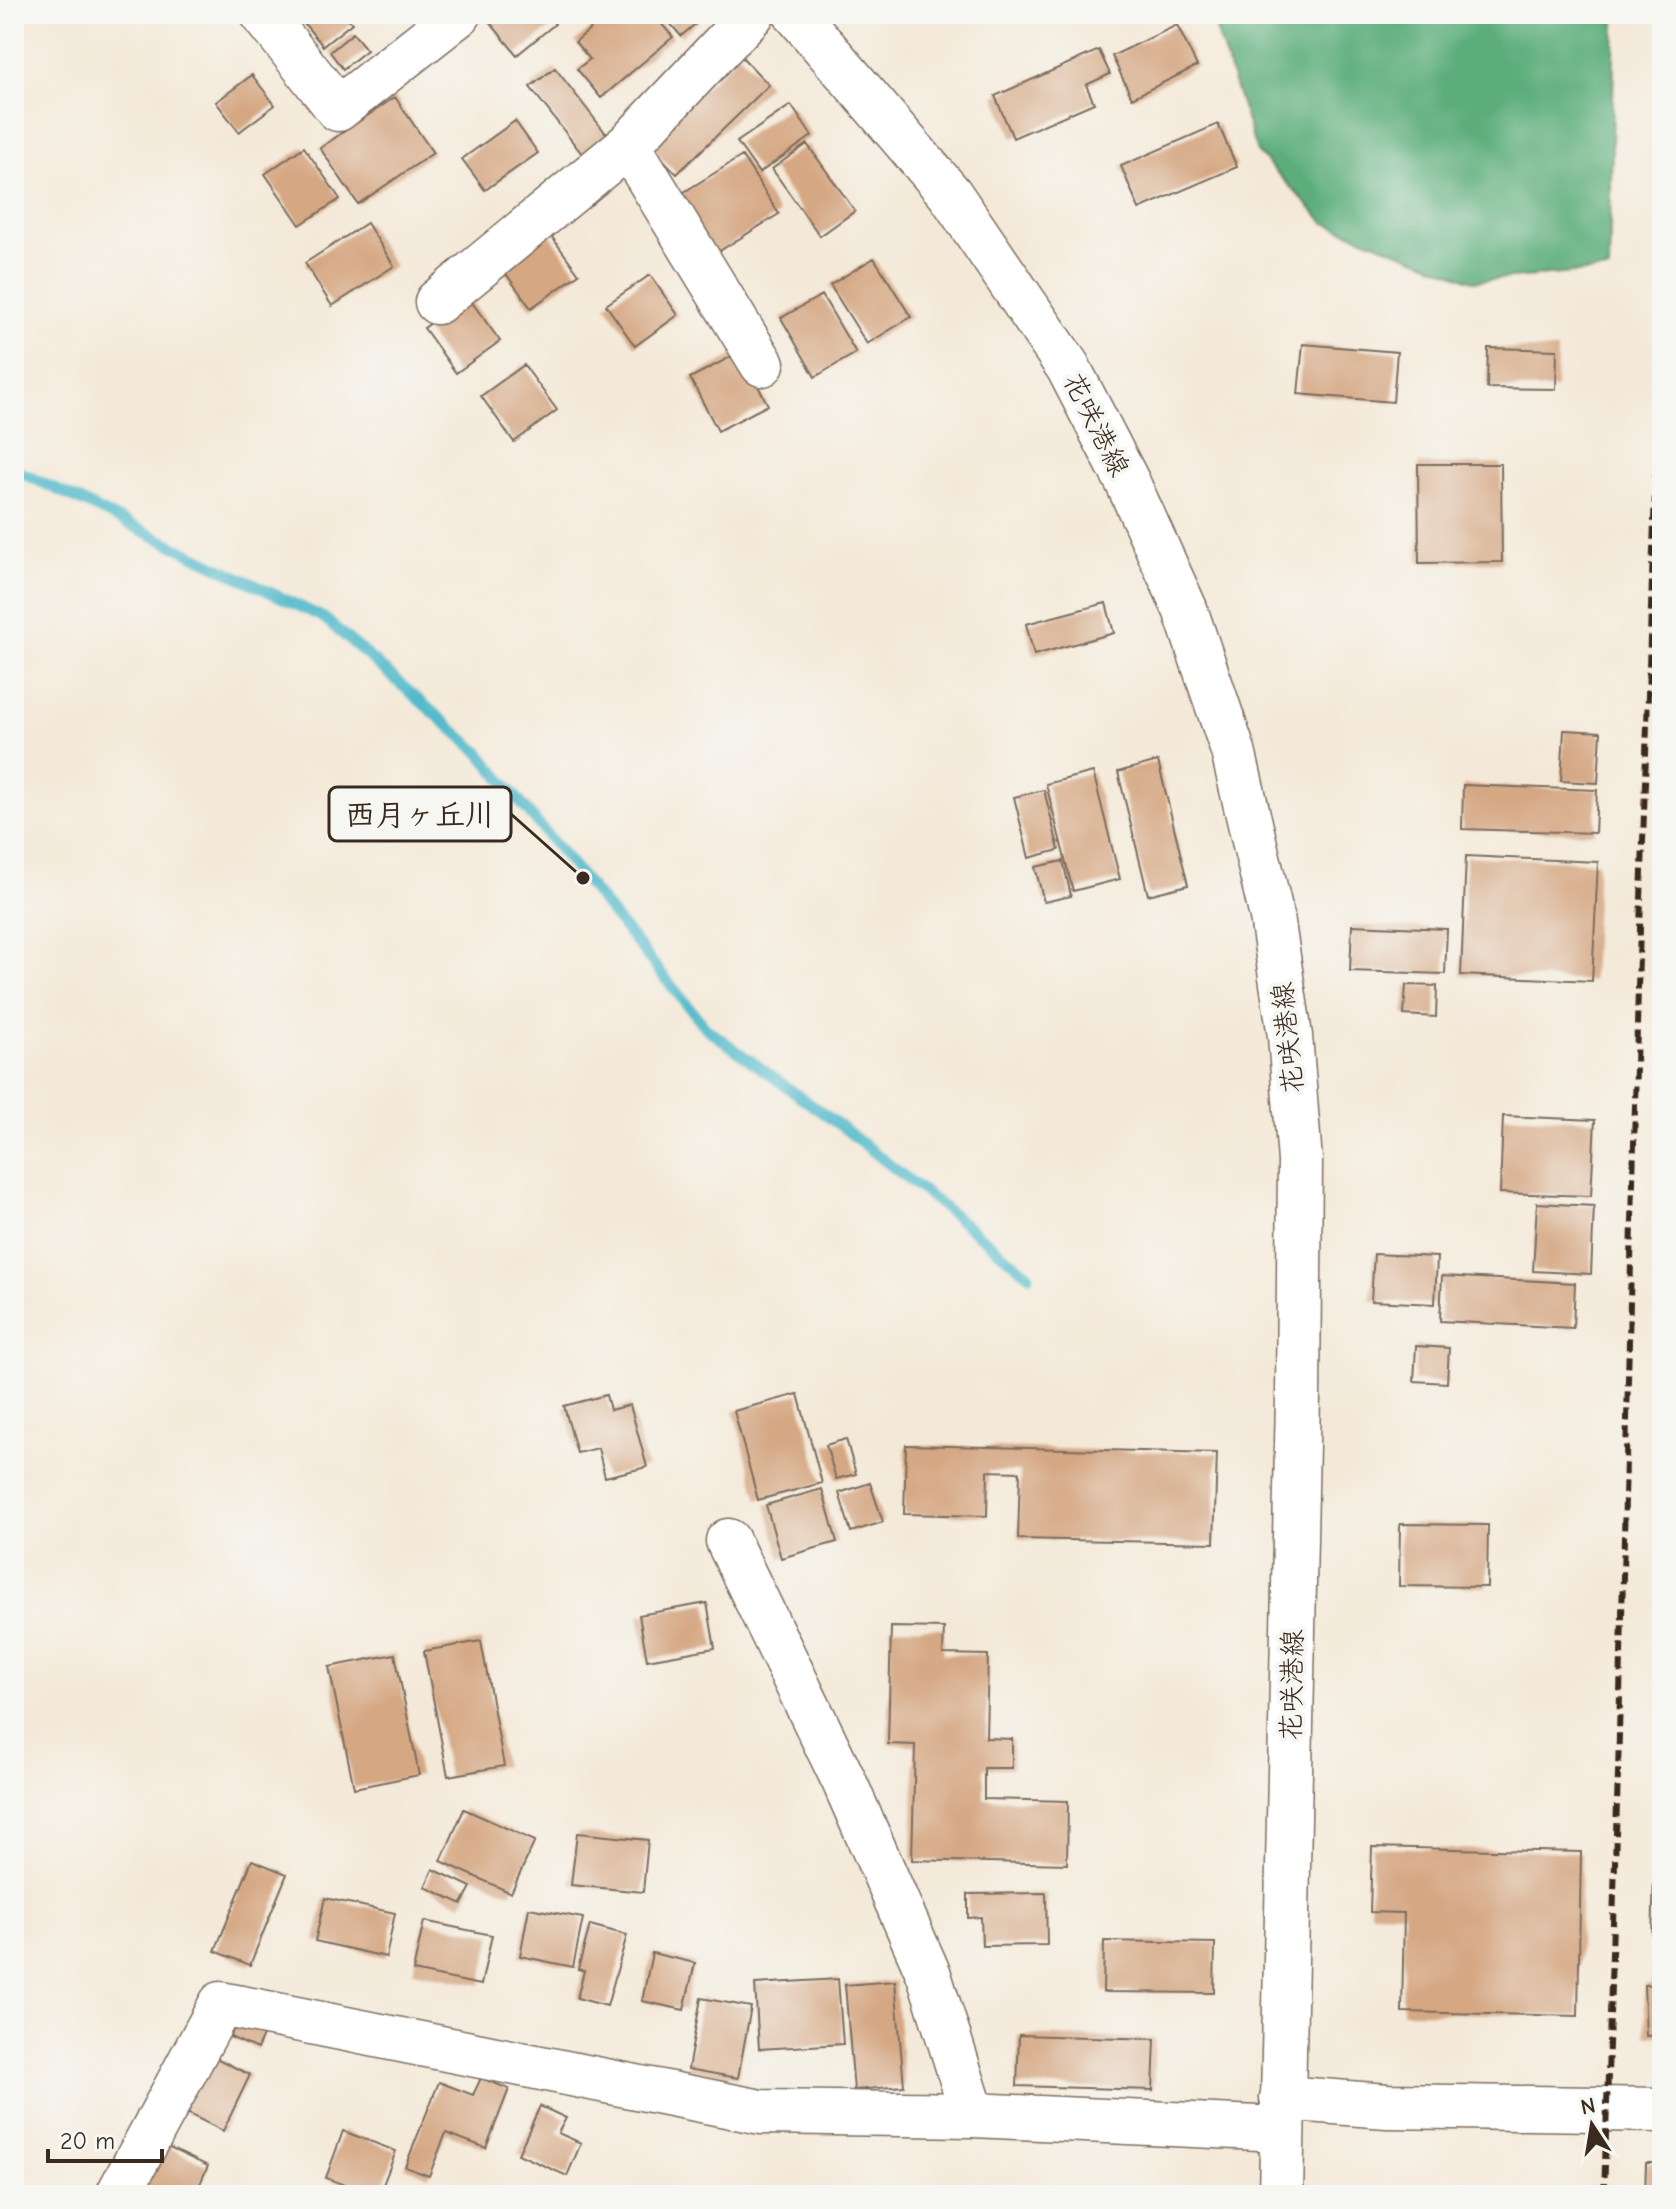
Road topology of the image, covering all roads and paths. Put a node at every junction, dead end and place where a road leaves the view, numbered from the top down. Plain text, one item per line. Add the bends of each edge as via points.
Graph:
1 (263, 14) edge
2 (459, 14) edge
3 (752, 14) edge
4 (796, 14) edge
5 (628, 145) junction
6 (437, 302) dead end
7 (762, 364) dead end
8 (728, 1541) dead end
9 (1662, 2110) edge
10 (1282, 2114) junction
11 (973, 2115) junction
12 (118, 2195) edge
13 (1281, 2195) edge

1 - 2 main road via 338,109
3 - 5 main road
4 - 10 main road, 花咲港線 via 950,194 1068,367 1185,609 1233,751 1265,887 1290,1036 1300,1161
5 - 6 main road
5 - 7 main road
8 - 11 main road via 844,1781 929,1975
9 - 10 main road via 1387,2106
10 - 11 main road
10 - 13 main road, 花咲港線
11 - 12 main road via 761,2112 221,2004

